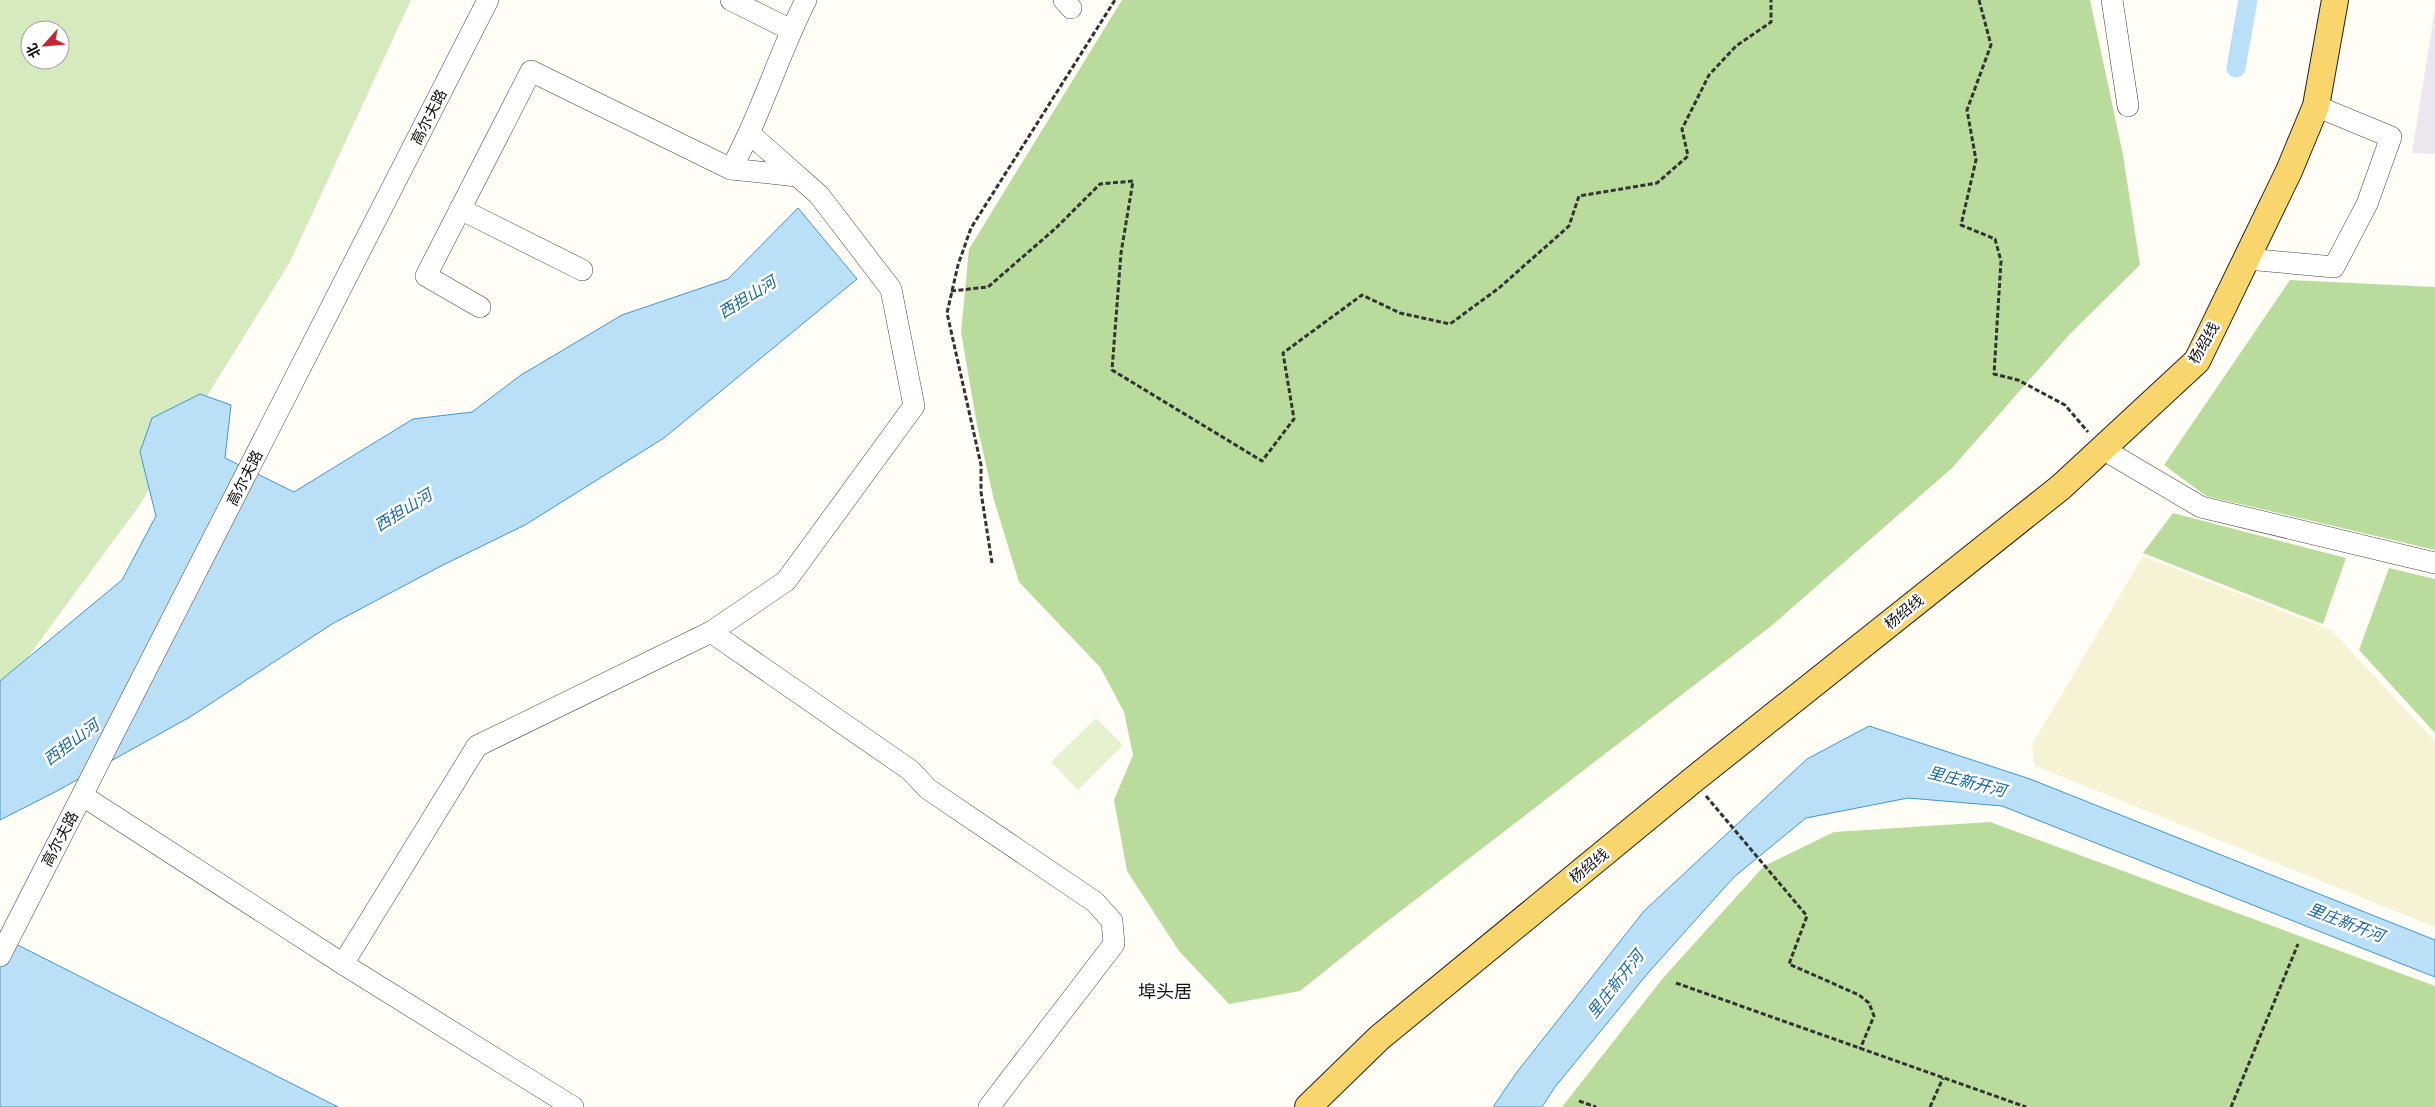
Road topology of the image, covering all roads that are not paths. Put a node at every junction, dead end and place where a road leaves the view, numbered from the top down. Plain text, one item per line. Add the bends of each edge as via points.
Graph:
1 (488, 0) edge
2 (731, 0) edge
3 (806, 0) edge
4 (2112, 0) edge
5 (2335, 0) edge
6 (791, 30) junction
7 (2128, 106) dead end
8 (2316, 106) junction
9 (750, 134) junction
10 (731, 169) junction
11 (797, 176) junction
12 (460, 209) junction
13 (2247, 259) junction
14 (582, 270) dead end
15 (480, 307) dead end
16 (2101, 448) junction
17 (2435, 563) edge
18 (711, 632) junction
19 (88, 787) junction
20 (0, 956) edge
21 (343, 964) junction
22 (573, 1107) edge
23 (989, 1107) edge
24 (1308, 1107) edge

1 - 19 street, 高尔夫路
2 - 6 street
3 - 6 street
4 - 7 street
5 - 8 main road, 杨绍线
6 - 9 street
8 - 13 main road, 杨绍线
8 - 13 street via 2391,137 2367,204 2334,267
9 - 10 street
9 - 11 street
10 - 11 street
10 - 12 street via 531,71
11 - 18 street via 819,195 892,289 914,406 786,581
12 - 14 street
12 - 15 street via 426,276
13 - 16 main road, 杨绍线 via 2197,361
16 - 17 street via 2201,507
16 - 24 main road, 杨绍线 via 2061,486 1693,780 1379,1038
18 - 21 street via 477,746
18 - 23 street via 910,770 928,790 1095,902 1112,921 1114,944
19 - 20 street, 高尔夫路
19 - 21 street
21 - 22 street

